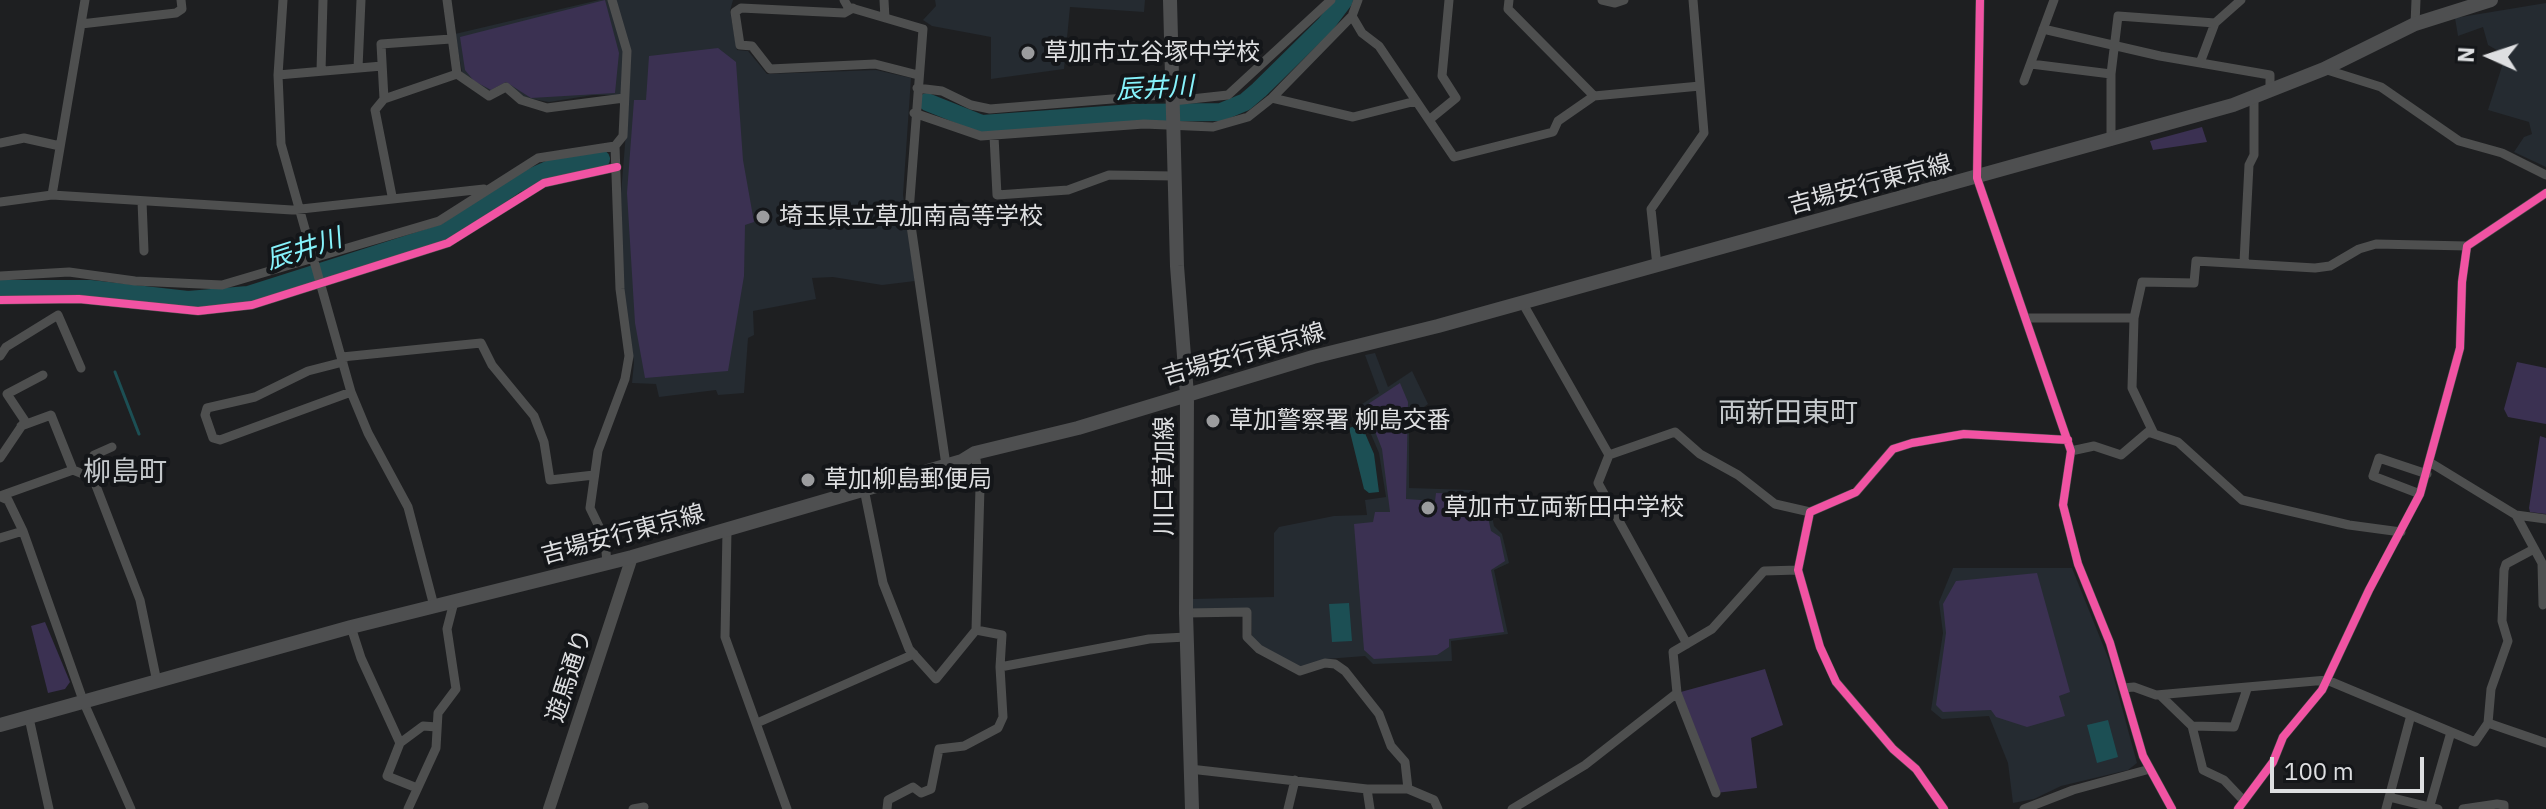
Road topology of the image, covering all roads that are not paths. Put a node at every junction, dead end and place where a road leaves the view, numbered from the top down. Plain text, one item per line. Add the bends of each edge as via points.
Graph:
1 (85, 0) edge
2 (181, 0) edge
3 (283, 0) edge
4 (323, 0) edge
5 (361, 0) edge
6 (447, 0) edge
7 (612, 0) edge
8 (844, 0) edge
9 (884, 0) edge
10 (1170, 0) edge
11 (1331, 0) edge
12 (1358, 0) edge
13 (1449, 0) edge
14 (1509, 0) edge
15 (1602, 0) edge
16 (1624, 0) edge
17 (1693, 0) edge
18 (1980, 0) edge
19 (2054, 0) edge
20 (2241, 0) edge
21 (2416, 0) edge
22 (2491, 0) edge
23 (741, 4) edge
24 (853, 8) junction
25 (1352, 16) junction
26 (885, 18) junction
27 (2215, 23) junction
28 (81, 24) junction
29 (2415, 24) junction
30 (2043, 29) junction
31 (451, 39) junction
32 (2114, 43) junction
33 (2200, 63) junction
34 (2031, 64) junction
35 (382, 66) junction
36 (358, 68) junction
37 (2324, 69) junction
38 (321, 71) junction
39 (457, 74) junction
40 (2111, 74) junction
41 (278, 75) junction
42 (918, 75) junction
43 (2024, 81) dead end
44 (1700, 86) junction
45 (917, 88) junction
46 (2270, 92) junction
47 (1594, 96) junction
48 (1173, 97) junction
49 (624, 98) junction
50 (1272, 98) junction
51 (384, 99) junction
52 (2254, 99) junction
53 (1416, 101) junction
54 (914, 113) junction
55 (1429, 120) junction
56 (1173, 127) junction
57 (994, 136) junction
58 (2111, 141) junction
59 (0, 143) edge
60 (60, 146) junction
61 (615, 146) junction
62 (617, 167) junction
63 (2546, 175) edge
64 (1174, 176) junction
65 (1977, 178) junction
66 (488, 188) junction
67 (2546, 193) edge
68 (52, 195) junction
69 (392, 196) junction
70 (142, 201) junction
71 (0, 202) edge
72 (298, 209) junction
73 (2467, 246) junction
74 (144, 251) dead end
75 (313, 262) junction
76 (2244, 262) junction
77 (1657, 266) junction
78 (0, 276) edge
79 (320, 284) junction
80 (0, 300) edge
81 (1522, 302) junction
82 (2025, 318) junction
83 (2134, 318) junction
84 (0, 356) edge
85 (342, 360) junction
86 (81, 368) dead end
87 (43, 375) dead end
88 (351, 392) junction
89 (1187, 395) junction
90 (21, 426) junction
91 (2154, 434) junction
92 (2068, 440) junction
93 (112, 447) dead end
94 (2071, 451) junction
95 (975, 453) junction
96 (0, 455) edge
97 (1609, 455) junction
98 (2431, 463) junction
99 (946, 465) junction
100 (73, 470) junction
101 (2427, 474) junction
102 (84, 475) junction
103 (594, 475) junction
104 (864, 489) junction
105 (2420, 494) junction
106 (1, 497) edge
107 (1810, 512) junction
108 (2516, 515) junction
109 (2546, 519) edge
110 (727, 530) junction
111 (23, 531) junction
112 (2401, 532) junction
113 (0, 538) edge
114 (2534, 549) junction
115 (632, 557) junction
116 (607, 564) junction
117 (1798, 570) junction
118 (454, 602) junction
119 (2543, 605) dead end
120 (434, 606) junction
121 (1186, 613) junction
122 (351, 627) junction
123 (976, 630) junction
124 (1186, 637) junction
125 (1687, 644) junction
126 (914, 654) junction
127 (1000, 667) junction
128 (2327, 680) junction
129 (157, 682) junction
130 (2123, 688) junction
131 (2247, 689) junction
132 (1677, 693) junction
133 (2160, 695) junction
134 (84, 703) junction
135 (2411, 715) junction
136 (29, 718) junction
137 (757, 723) junction
138 (2488, 723) junction
139 (0, 725) edge
140 (2192, 726) junction
141 (437, 727) junction
142 (2451, 732) junction
143 (400, 743) junction
144 (2546, 743) edge
145 (1190, 769) junction
146 (2150, 769) junction
147 (1295, 780) junction
148 (417, 788) junction
149 (1367, 789) junction
150 (1408, 789) junction
151 (1716, 793) dead end
152 (2389, 797) junction
153 (2240, 804) edge
154 (644, 807) edge
155 (49, 809) edge
156 (131, 809) edge
157 (408, 809) edge
158 (549, 809) edge
159 (633, 809) edge
160 (787, 809) edge
161 (887, 809) edge
162 (1192, 809) edge
163 (1288, 809) edge
164 (1370, 809) edge
165 (1438, 809) edge
166 (1512, 809) edge
167 (1944, 809) edge
168 (2024, 809) edge
169 (2172, 809) edge
170 (2386, 809) edge
171 (2429, 809) edge
172 (2438, 809) edge
173 (2463, 809) edge
174 (2504, 809) edge

1 - 28 street
2 - 28 street via 182,9 176,13
3 - 41 street
4 - 38 street
5 - 36 street
6 - 31 street
7 - 49 street via 627,51
8 - 24 street
9 - 26 street
10 - 48 main road, 川口草加線
11 - 48 street via 1228,95
12 - 25 street
13 - 55 street via 1442,76 1456,98
14 - 47 street via 1508,9
15 - 16 street
17 - 44 street
18 - 65 street
19 - 30 street
20 - 27 street
21 - 29 street
22 - 29 main road, 吉場安行東京線
23 - 24 street via 844,13
23 - 42 street via 735,12 740,45 752,46 770,69 875,64
24 - 26 street
25 - 50 street
25 - 53 street
26 - 42 street via 923,29
27 - 32 street via 2118,16
27 - 33 street
28 - 60 street
29 - 37 main road, 吉場安行東京線
30 - 32 street
30 - 34 street
31 - 35 street via 381,44
31 - 39 street
32 - 33 street
32 - 40 street
33 - 46 street via 2270,75
34 - 40 street
34 - 43 street
35 - 36 street
35 - 51 street
36 - 38 street
37 - 46 main road, 吉場安行東京線
37 - 63 street via 2381,87 2459,141 2502,153
38 - 41 street
39 - 49 street via 489,96 506,87 521,100 547,108
39 - 51 street
40 - 58 street
41 - 72 street via 281,144
42 - 45 street
44 - 47 street
44 - 77 street via 1704,133 1651,209
45 - 48 street via 942,91 990,109
45 - 54 street
46 - 52 main road, 吉場安行東京線
47 - 55 street via 1558,121 1553,132 1454,157
48 - 56 main road, 川口草加線
49 - 61 street via 623,136
50 - 53 street via 1353,117
50 - 56 street via 1248,117 1213,127
51 - 69 street via 375,110
52 - 58 main road, 吉場安行東京線
52 - 76 street
53 - 55 street
54 - 57 street via 965,133
54 - 99 street via 909,212
56 - 57 street via 1144,124
56 - 64 main road, 川口草加線
57 - 64 street via 997,195 1068,190 1109,175
58 - 65 main road, 吉場安行東京線
59 - 60 street via 24,138
60 - 68 street
61 - 62 street
61 - 66 street via 538,158
62 - 79 street via 544,183 448,243
62 - 103 street via 620,289 629,356
64 - 89 main road, 川口草加線
65 - 77 main road, 吉場安行東京線
65 - 82 street
66 - 69 street
66 - 75 street via 439,221
67 - 73 street
68 - 70 street
68 - 71 street
69 - 72 street
70 - 72 street
70 - 74 street
72 - 75 street
73 - 76 street via 2376,244 2315,268
73 - 98 street via 2460,348
75 - 78 street via 222,285 69,272
75 - 79 street
76 - 83 street via 2196,261 2194,283 2142,282
77 - 81 main road, 吉場安行東京線
79 - 80 street via 271,301 217,310 79,299
79 - 85 street
81 - 89 main road, 吉場安行東京線
81 - 97 street
82 - 83 street
82 - 92 street
83 - 91 street via 2132,388
84 - 86 street via 58,315
85 - 88 street
85 - 88 street via 255,397 207,408 205,415 213,438 220,440
85 - 103 street via 481,343 492,365 534,416 550,480
87 - 90 street via 7,394 25,421
88 - 120 street via 408,507
89 - 95 main road, 吉場安行東京線
89 - 121 main road, 川口草加線
90 - 96 street
90 - 100 street via 51,415
91 - 94 street via 2148,432 2121,455 2094,446
91 - 112 street via 2178,442 2242,500
92 - 94 street
92 - 107 street via 1964,434 1912,443 1893,449 1856,492
93 - 102 street via 94,455
94 - 130 street via 2063,514
95 - 99 main road, 吉場安行東京線
95 - 123 street via 980,487
97 - 107 street via 1675,432 1775,504
97 - 125 street via 1598,483
98 - 101 street
98 - 108 street
99 - 104 main road, 吉場安行東京線
100 - 102 street
100 - 106 street
101 - 105 street
101 - 105 street via 2379,458 2373,476
102 - 129 street via 93,478 140,600
103 - 116 street via 590,508 605,539
104 - 110 main road, 吉場安行東京線
104 - 126 street via 883,583
105 - 112 street
106 - 111 street via 8,500
107 - 117 street
108 - 109 street
108 - 114 street
110 - 115 main road, 吉場安行東京線
110 - 137 street via 725,637
111 - 113 street
111 - 134 street
112 - 128 street
114 - 119 street via 2542,563
114 - 138 street via 2504,570 2502,621 2508,641 2491,689
115 - 116 main road, 吉場安行東京線
115 - 158 street, 遊馬通り
116 - 118 main road, 吉場安行東京線
117 - 125 street via 1764,571 1712,629
117 - 167 street via 1816,637 1836,682 1916,769
118 - 120 main road, 吉場安行東京線
118 - 141 street via 447,629 456,689 438,713
120 - 122 main road, 吉場安行東京線
121 - 124 main road, 川口草加線
121 - 150 street via 1247,612 1247,637 1259,649 1300,671 1325,663 1345,671 1379,714 1391,746 1405,762
122 - 129 main road, 吉場安行東京線
122 - 143 street
123 - 126 street via 936,679
123 - 127 street via 1002,635
124 - 127 street
124 - 145 main road, 川口草加線
125 - 132 street via 1673,652
126 - 137 street
127 - 161 street via 1003,717 998,728 964,746 939,749 931,789 921,793 913,787 888,800
128 - 131 street
128 - 135 street
128 - 153 street
129 - 134 main road, 吉場安行東京線
130 - 133 street
130 - 146 street
131 - 133 street
131 - 140 street via 2234,727
132 - 151 street
132 - 166 street via 1585,765
133 - 140 street
134 - 136 main road, 吉場安行東京線
134 - 156 street
135 - 142 street
135 - 152 street
136 - 139 main road, 吉場安行東京線
136 - 155 street
137 - 160 street
138 - 142 street via 2475,742
138 - 144 street
140 - 153 street via 2203,770 2224,780
141 - 143 street via 423,726
141 - 148 street via 436,748
142 - 171 street
143 - 148 street via 387,776
145 - 147 street
145 - 162 main road, 川口草加線
146 - 168 street
146 - 169 street
147 - 149 street
147 - 163 street
148 - 157 street
149 - 150 street
149 - 164 street
150 - 165 street via 1434,800
152 - 170 street
152 - 171 street
154 - 159 street
171 - 172 street
173 - 174 street via 2497,804

